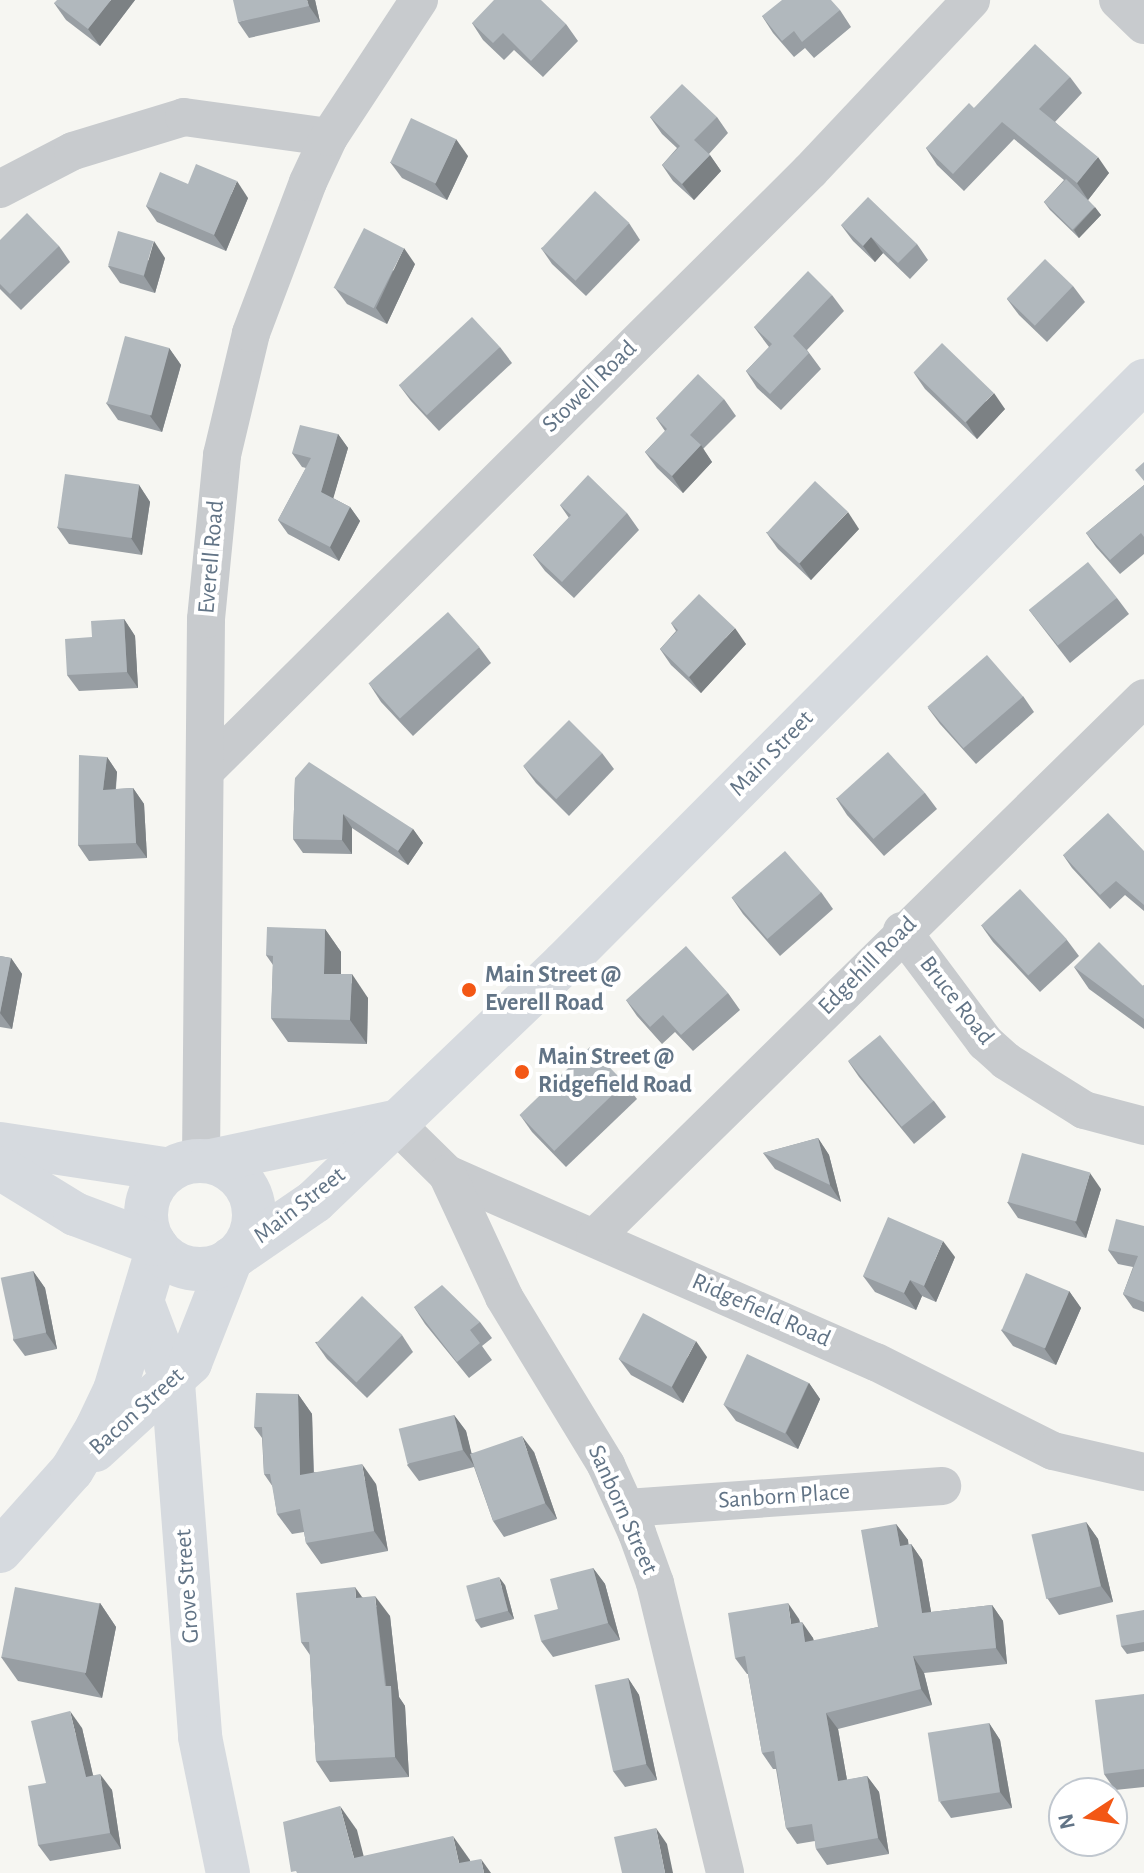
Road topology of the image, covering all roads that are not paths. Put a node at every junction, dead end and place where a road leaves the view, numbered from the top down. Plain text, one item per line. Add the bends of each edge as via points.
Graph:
1 (419, 0) edge
2 (971, 0) edge
3 (1118, 0) edge
4 (1144, 25) edge
5 (329, 137) junction
6 (0, 189) edge
7 (1144, 381) edge
8 (1144, 698) edge
9 (205, 771) junction
10 (902, 931) junction
11 (394, 1122) junction
12 (1144, 1126) edge
13 (0, 1144) edge
14 (194, 1164) junction
15 (0, 1168) edge
16 (447, 1174) junction
17 (595, 1237) junction
18 (156, 1246) junction
19 (234, 1257) junction
20 (142, 1301) junction
21 (173, 1383) junction
22 (72, 1470) junction
23 (1144, 1472) edge
24 (942, 1486) dead end
25 (627, 1508) junction
26 (0, 1551) edge
27 (228, 1873) edge
28 (725, 1873) edge

1 - 5 street, Everell Road
2 - 9 street, Stowell Road via 810,171
3 - 4 street
5 - 6 street via 184,117 73,151
5 - 9 street, Everell Road via 251,333 222,455 208,589
7 - 11 main road, Main Street via 564,963
8 - 10 street, Edgehill Road
9 - 14 street, Everell Road
10 - 12 street, Bruce Road via 985,1042 1006,1061 1084,1110
10 - 17 street, Edgehill Road
11 - 14 main road, Main Street
11 - 16 street, Ridgefield Road
11 - 19 main road, Main Street via 315,1201
13 - 14 main road, Main Street
14 - 18 main road via 154,1187 147,1204 148,1228
14 - 19 main road via 240,1177 254,1204 251,1233
15 - 18 main road via 75,1214
16 - 17 street, Ridgefield Road
16 - 25 street, Sanborn Street via 504,1297
17 - 23 street, Ridgefield Road via 876,1362 1053,1451
18 - 19 main road via 174,1262 198,1269
18 - 20 main road, Bacon Street
19 - 21 main road, Bacon Street via 197,1350
20 - 21 main road, Grove Street
20 - 22 main road, Bacon Street via 115,1390
21 - 22 main road, Bacon Street
21 - 27 main road, Grove Street via 197,1708
22 - 26 main road, Bacon Street
24 - 25 street, Sanborn Place
25 - 28 street, Sanborn Street via 655,1583

